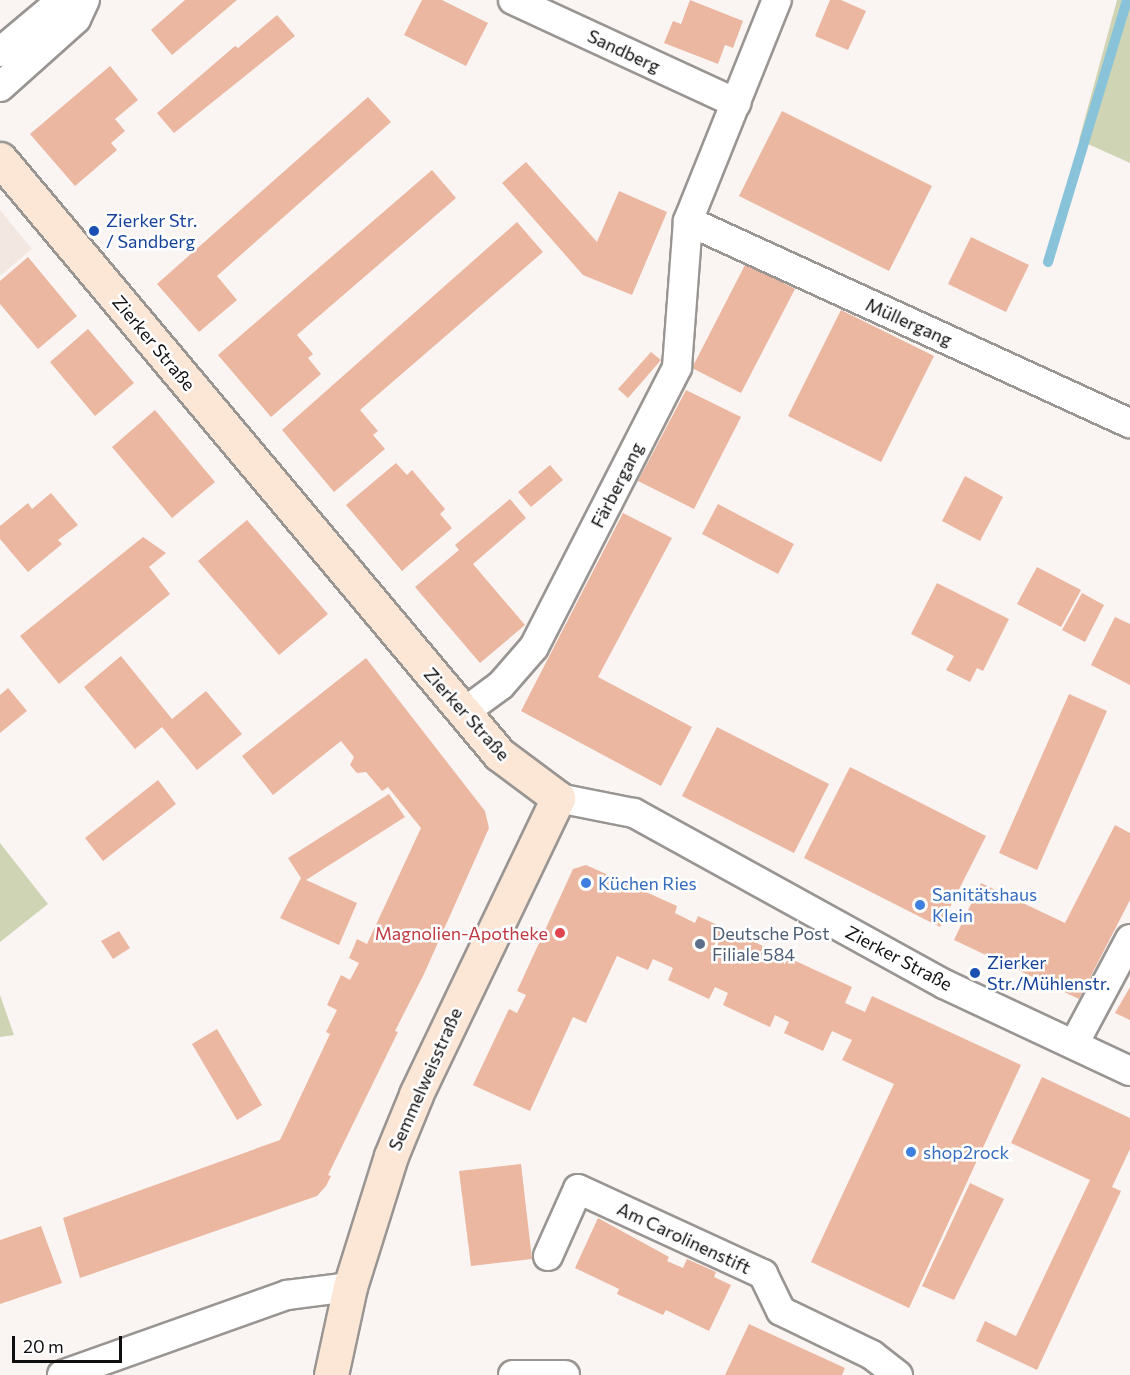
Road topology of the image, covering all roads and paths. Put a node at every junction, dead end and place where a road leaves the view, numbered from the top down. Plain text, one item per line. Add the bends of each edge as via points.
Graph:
1 (62, 0) edge
2 (85, 0) edge
3 (513, 0) edge
4 (777, 0) edge
5 (0, 52) edge
6 (0, 87) edge
7 (736, 103) junction
8 (0, 159) edge
9 (688, 221) junction
10 (1130, 423) edge
11 (463, 713) junction
12 (558, 798) junction
13 (1130, 939) edge
14 (1074, 1044) junction
15 (1130, 1071) edge
16 (548, 1256) dead end
17 (350, 1287) junction
18 (62, 1375) edge
19 (331, 1375) edge
20 (513, 1375) edge
21 (565, 1375) edge
22 (898, 1375) edge

1 - 5 street
2 - 6 street via 76,19
3 - 7 street, Sandberg
4 - 7 street
7 - 9 street
8 - 11 main road, Zierker Straße
9 - 10 street, Müllergang
9 - 11 street, Färbergang via 677,367 534,647 501,685
11 - 12 main road, Zierker Straße via 498,754
12 - 14 street, Zierker Straße via 634,813 944,984
12 - 17 main road, Semmelweisstraße via 416,1095 391,1156
13 - 14 street
14 - 15 street, Zierker Straße
16 - 22 street, Am Carolinenstift via 578,1189 763,1274 781,1311 872,1354
17 - 18 street via 287,1295
17 - 19 main road, Semmelweisstraße
20 - 21 street

